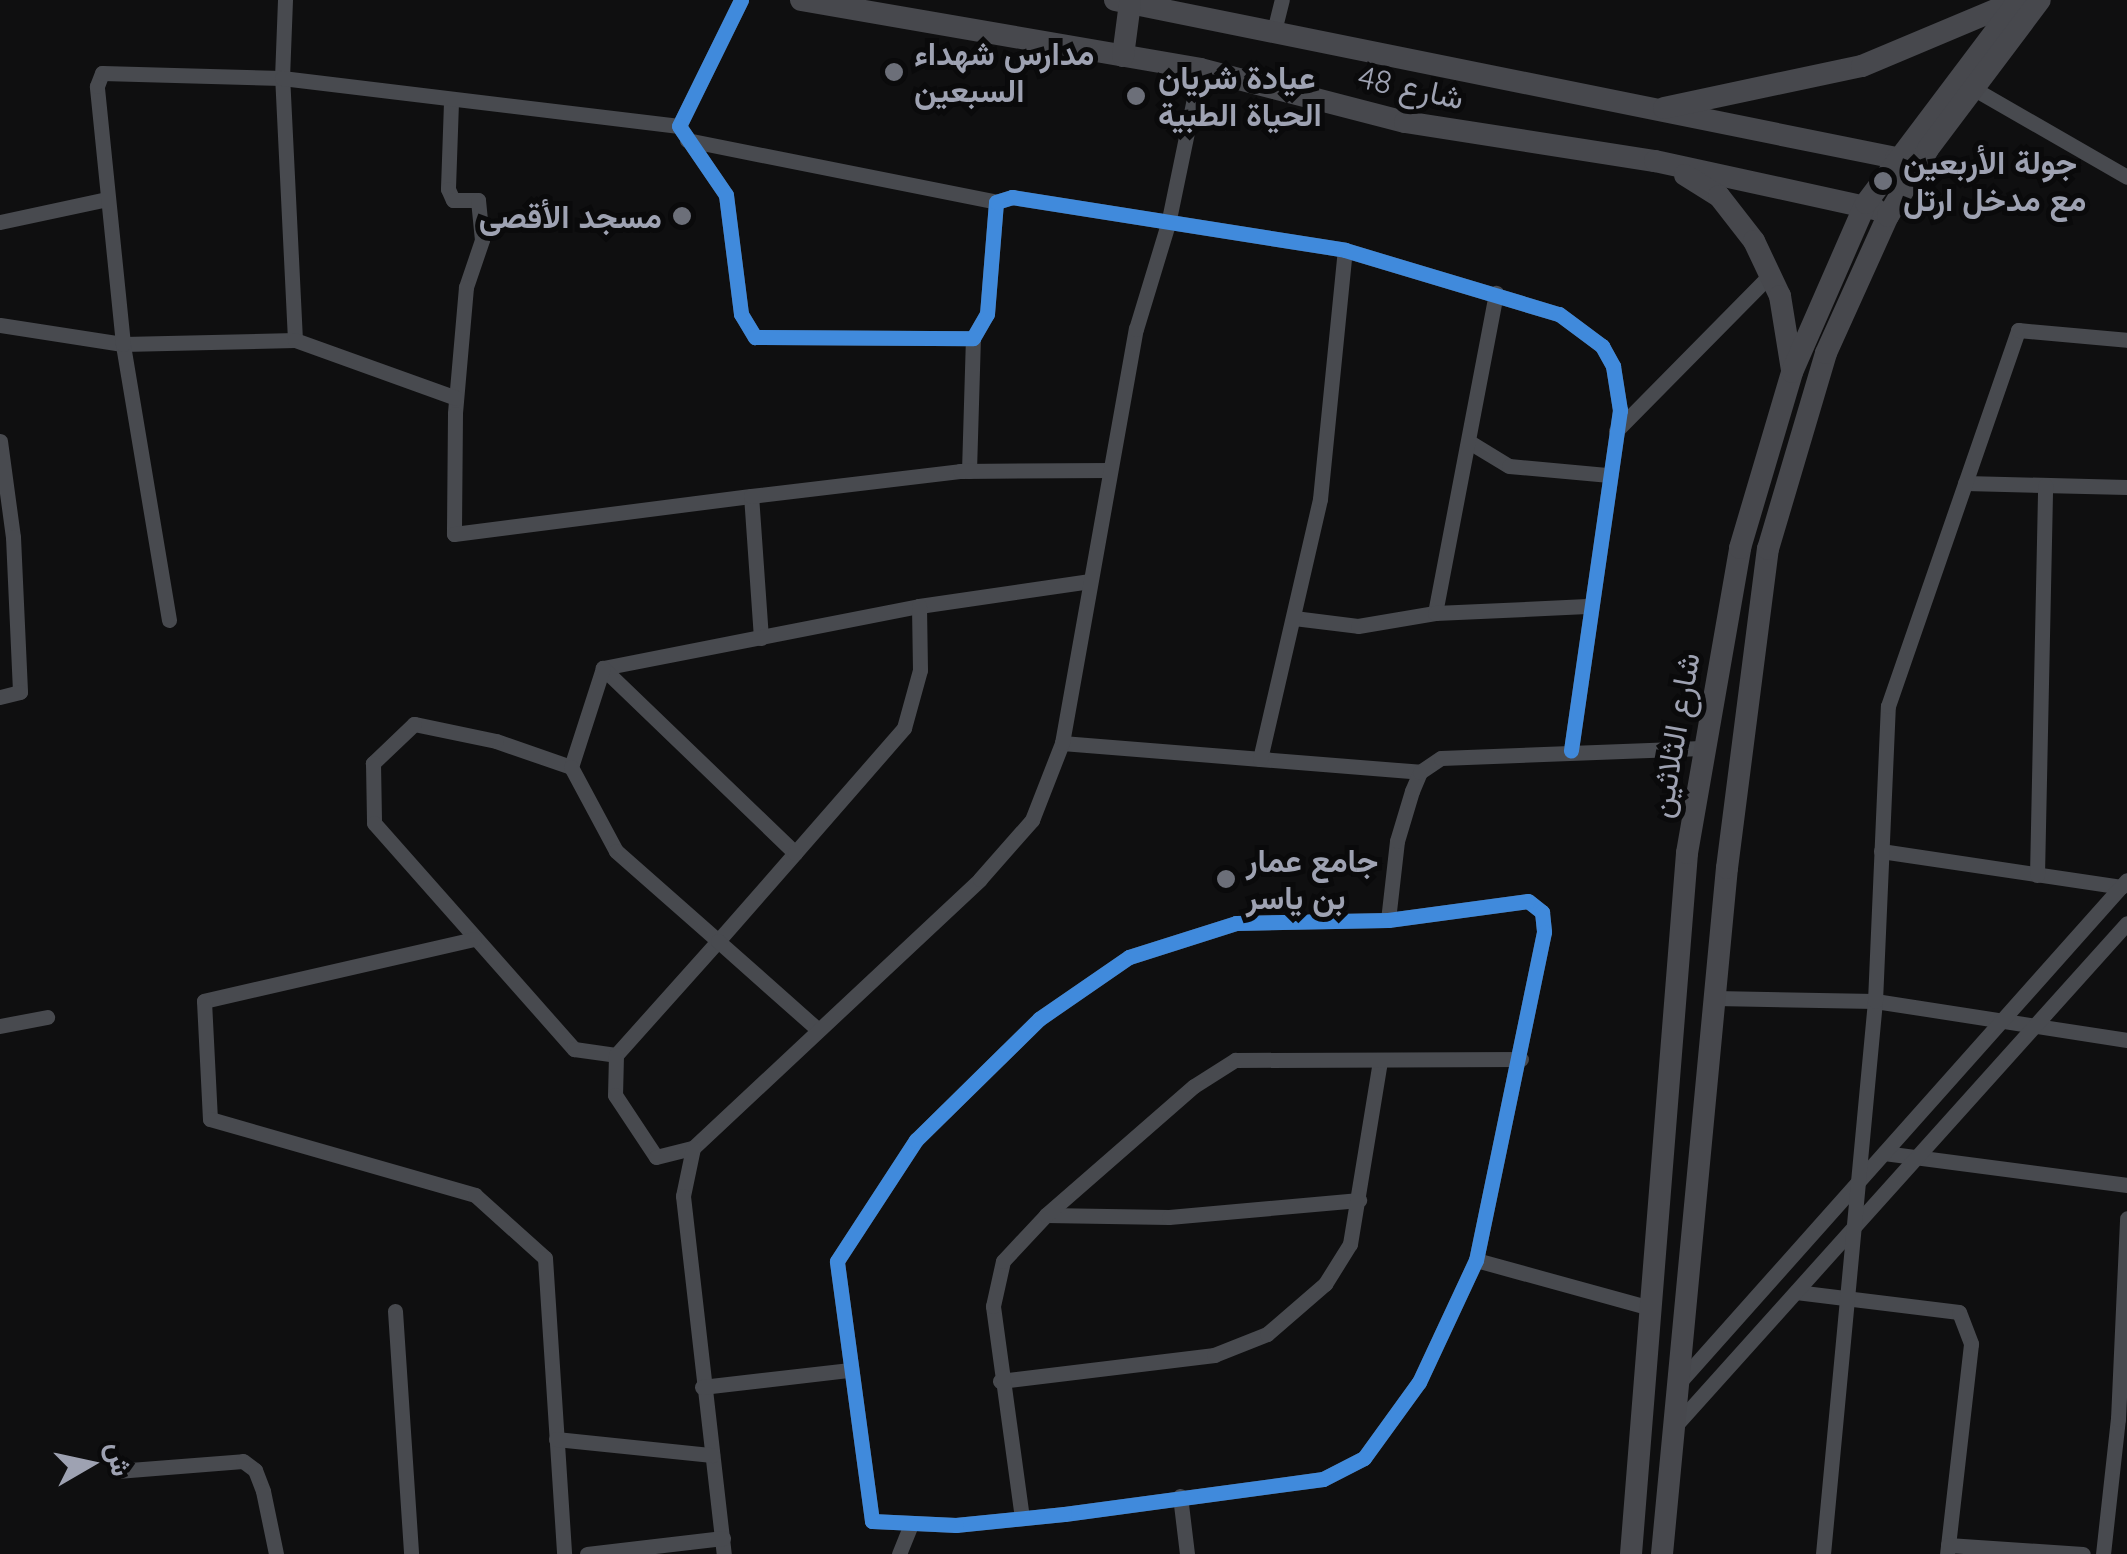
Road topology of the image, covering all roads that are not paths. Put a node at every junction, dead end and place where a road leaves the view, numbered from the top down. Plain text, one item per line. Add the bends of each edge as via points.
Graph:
1 (285, 0) edge
2 (741, 0) edge
3 (801, 0) edge
4 (1282, 0) edge
5 (2018, 0) edge
6 (2040, 0) edge
7 (1123, 2) edge
8 (1274, 32) junction
9 (1123, 56) junction
10 (1200, 69) junction
11 (282, 78) junction
12 (1976, 90) junction
13 (452, 102) junction
14 (1650, 110) junction
15 (682, 133) junction
16 (1928, 150) junction
17 (1896, 158) junction
18 (1655, 161) junction
19 (2125, 171) edge
20 (107, 200) junction
21 (996, 202) junction
22 (1866, 202) junction
23 (1888, 216) junction
24 (0, 222) edge
25 (1168, 224) junction
26 (1345, 250) junction
27 (1771, 274) junction
28 (1496, 293) junction
29 (0, 325) edge
30 (973, 338) junction
31 (295, 340) junction
32 (2127, 340) edge
33 (122, 344) junction
34 (1792, 372) junction
35 (456, 398) junction
36 (1616, 432) junction
37 (0, 442) edge
38 (1471, 443) junction
39 (1110, 470) junction
40 (968, 471) junction
41 (1607, 475) junction
42 (1965, 483) junction
43 (2045, 485) junction
44 (2127, 487) edge
45 (751, 496) junction
46 (5, 550) edge
47 (1090, 581) junction
48 (919, 606) junction
49 (1587, 606) junction
50 (1435, 613) junction
51 (1294, 618) junction
52 (169, 620) dead end
53 (760, 638) junction
54 (603, 668) junction
55 (0, 696) edge
56 (1062, 743) junction
57 (1702, 748) junction
58 (1571, 750) junction
59 (1260, 759) junction
60 (571, 767) junction
61 (1420, 772) junction
62 (1881, 851) junction
63 (795, 852) junction
64 (2036, 875) junction
65 (2124, 884) edge
66 (1388, 920) junction
67 (2127, 924) edge
68 (474, 939) junction
69 (718, 942) junction
70 (1714, 998) junction
71 (1875, 1001) junction
72 (46, 1018) dead end
73 (2002, 1022) junction
74 (0, 1026) edge
75 (2035, 1026) junction
76 (816, 1028) junction
77 (2127, 1040) edge
78 (616, 1055) junction
79 (1521, 1058) junction
80 (1380, 1061) junction
81 (692, 1148) junction
82 (1884, 1153) junction
83 (1917, 1158) junction
84 (1858, 1182) junction
85 (2127, 1185) edge
86 (1359, 1200) junction
87 (1046, 1215) junction
88 (2127, 1218) edge
89 (1853, 1228) junction
90 (1476, 1260) junction
91 (1796, 1292) junction
92 (1847, 1296) junction
93 (1650, 1308) junction
94 (394, 1311) dead end
95 (848, 1370) junction
96 (1000, 1381) junction
97 (1677, 1385) junction
98 (702, 1387) junction
99 (2122, 1419) edge
100 (1673, 1429) junction
101 (556, 1439) junction
102 (712, 1455) junction
103 (118, 1471) dead end
104 (1180, 1496) junction
105 (1022, 1518) junction
106 (911, 1524) junction
107 (724, 1546) edge
108 (1948, 1549) edge
109 (276, 1554) edge
110 (411, 1554) edge
111 (564, 1554) edge
112 (587, 1554) edge
113 (899, 1554) edge
114 (1187, 1554) edge
115 (1631, 1554) edge
116 (1662, 1554) edge
117 (1823, 1554) edge
118 (2084, 1554) edge
119 (2102, 1554) edge

1 - 11 street
2 - 15 street
3 - 9 main road, شارع 48
4 - 8 street
5 - 14 main road via 1862,66
5 - 17 main road, شارع الثلاثين
6 - 12 main road, شارع الثلاثين
7 - 8 main road, شارع 48
7 - 9 main road
8 - 14 main road, شارع 48
9 - 10 main road, شارع 48
10 - 18 main road, شارع 48 via 1405,122
10 - 25 street
11 - 13 street
11 - 20 street via 102,74 97,86
11 - 31 street
12 - 16 main road, شارع الثلاثين
12 - 19 street
13 - 15 street
13 - 35 street via 448,189 453,200 478,200 482,240 466,287
14 - 17 main road, شارع 48
15 - 21 street
15 - 30 street via 726,195 741,314 755,336
16 - 17 main road, شارع 48
16 - 23 main road, شارع الثلاثين
17 - 22 main road, شارع الثلاثين
18 - 22 main road, شارع 48
18 - 27 main road via 1719,196
20 - 24 street
20 - 33 street
21 - 25 street via 1012,196
21 - 30 street via 986,314
22 - 23 main road, شارع 48
22 - 34 main road, شارع الثلاثين
23 - 70 main road, شارع الثلاثين via 1826,353 1768,549
25 - 26 street
25 - 39 street via 1136,329
26 - 28 street
26 - 51 street via 1320,499
27 - 34 main road
27 - 36 street
28 - 36 street via 1559,314 1602,346 1616,383
28 - 38 street
29 - 33 street
30 - 40 street
31 - 33 street
31 - 35 street
32 - 42 street via 2018,330
33 - 52 street
34 - 57 main road, شارع الثلاثين via 1740,548
35 - 45 street via 454,534
36 - 41 street
37 - 46 street
38 - 41 street via 1508,466
38 - 50 street
39 - 40 street
39 - 47 street
40 - 45 street
41 - 49 street
42 - 43 street
42 - 62 street via 1888,706
43 - 44 street
43 - 64 street
45 - 53 street
46 - 55 street via 20,692
47 - 48 street
47 - 56 street
48 - 53 street
48 - 63 street via 920,670 904,728
49 - 50 street
49 - 58 street
50 - 51 street via 1358,626
51 - 59 street
53 - 54 street
54 - 60 street
54 - 63 street
56 - 59 street
56 - 76 street via 1032,820
57 - 58 street
57 - 93 main road, شارع الثلاثين via 1686,853
58 - 61 street via 1467,752
59 - 61 street
60 - 68 street via 496,741 414,724 372,764 374,823
60 - 69 street via 616,851
61 - 66 street via 1397,841
62 - 64 street
62 - 71 street
63 - 69 street
64 - 65 street
65 - 73 street
66 - 79 street via 1528,901 1542,912
66 - 95 street via 1236,923 1175,939 1129,957 1039,1019 916,1140 843,1246 836,1282
67 - 75 street
68 - 78 street via 574,1050
68 - 101 street via 204,1001 210,1119 475,1196 546,1258
69 - 76 street
69 - 78 street
70 - 71 street
70 - 97 main road, شارع الثلاثين
71 - 73 street
71 - 84 street
72 - 74 street
73 - 75 street
73 - 82 street
75 - 77 street
75 - 83 street
76 - 81 street
78 - 81 street via 615,1095 656,1158
79 - 80 street
79 - 90 street
80 - 86 street
80 - 87 street via 1235,1060 1194,1086
81 - 98 street via 682,1196
82 - 83 street
82 - 84 street
83 - 85 street
83 - 89 street
84 - 89 street
84 - 97 street
86 - 87 street via 1169,1217
86 - 96 street via 1350,1244 1325,1284 1267,1334 1214,1356
87 - 96 street via 1003,1261 996,1278
88 - 99 street
89 - 91 street
89 - 92 street
90 - 93 street
90 - 104 street via 1419,1382 1364,1458 1323,1479
91 - 92 street
91 - 100 street
92 - 108 street via 1959,1312 1967,1329
92 - 117 street
93 - 115 main road, شارع الثلاثين
94 - 110 street
95 - 98 street
95 - 106 street via 866,1510 881,1525
96 - 105 street
97 - 100 main road, شارع الثلاثين
98 - 102 street
99 - 119 street
100 - 116 main road, شارع الثلاثين
101 - 102 street
101 - 111 street
102 - 107 street
103 - 109 street via 242,1461 255,1470 263,1490
104 - 105 street
104 - 114 street
105 - 106 street
106 - 113 street
107 - 112 street
108 - 118 street

